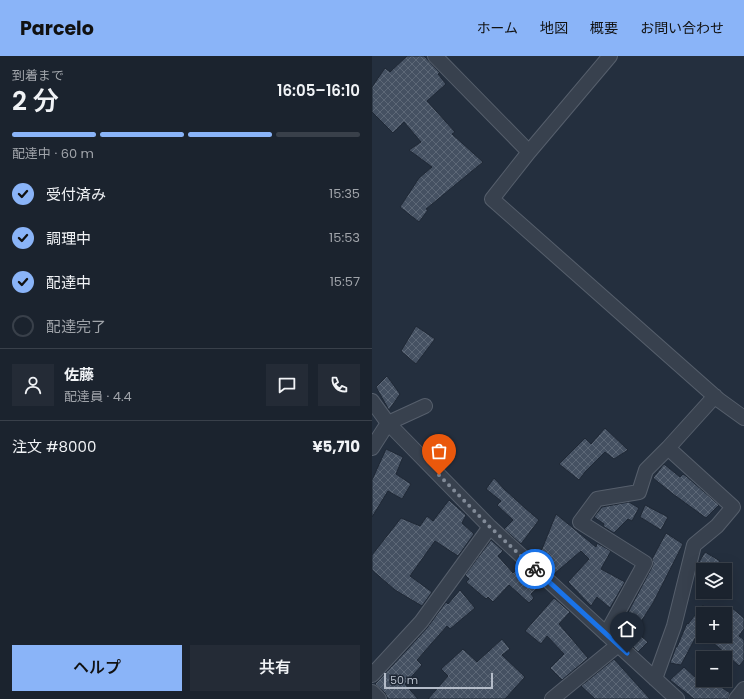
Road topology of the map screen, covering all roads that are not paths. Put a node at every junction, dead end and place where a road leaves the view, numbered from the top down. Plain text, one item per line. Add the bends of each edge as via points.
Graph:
1 (435, 56) edge
2 (610, 56) edge
3 (529, 152) junction
4 (715, 396) junction
5 (372, 401) edge
6 (425, 406) dead end
7 (744, 418) edge
8 (388, 423) junction
9 (372, 448) edge
10 (668, 448) junction
11 (490, 527) junction
12 (606, 634) junction
13 (618, 645) junction
14 (372, 675) edge
15 (663, 689) edge
16 (744, 689) edge
17 (372, 692) edge
18 (379, 699) edge
19 (552, 699) edge
20 (677, 699) edge
21 (736, 699) edge

1 - 3 street
2 - 3 street
3 - 4 street via 492,199
4 - 7 street
4 - 10 street
5 - 8 street
6 - 8 street
8 - 9 street
8 - 11 street
10 - 12 street via 646,470 639,492 597,499 580,522 645,562
10 - 15 street via 733,507 717,526 694,545 674,626
11 - 12 street
11 - 14 street via 421,622
12 - 13 street
13 - 15 street
13 - 19 street
15 - 20 street
16 - 21 street
17 - 18 street

